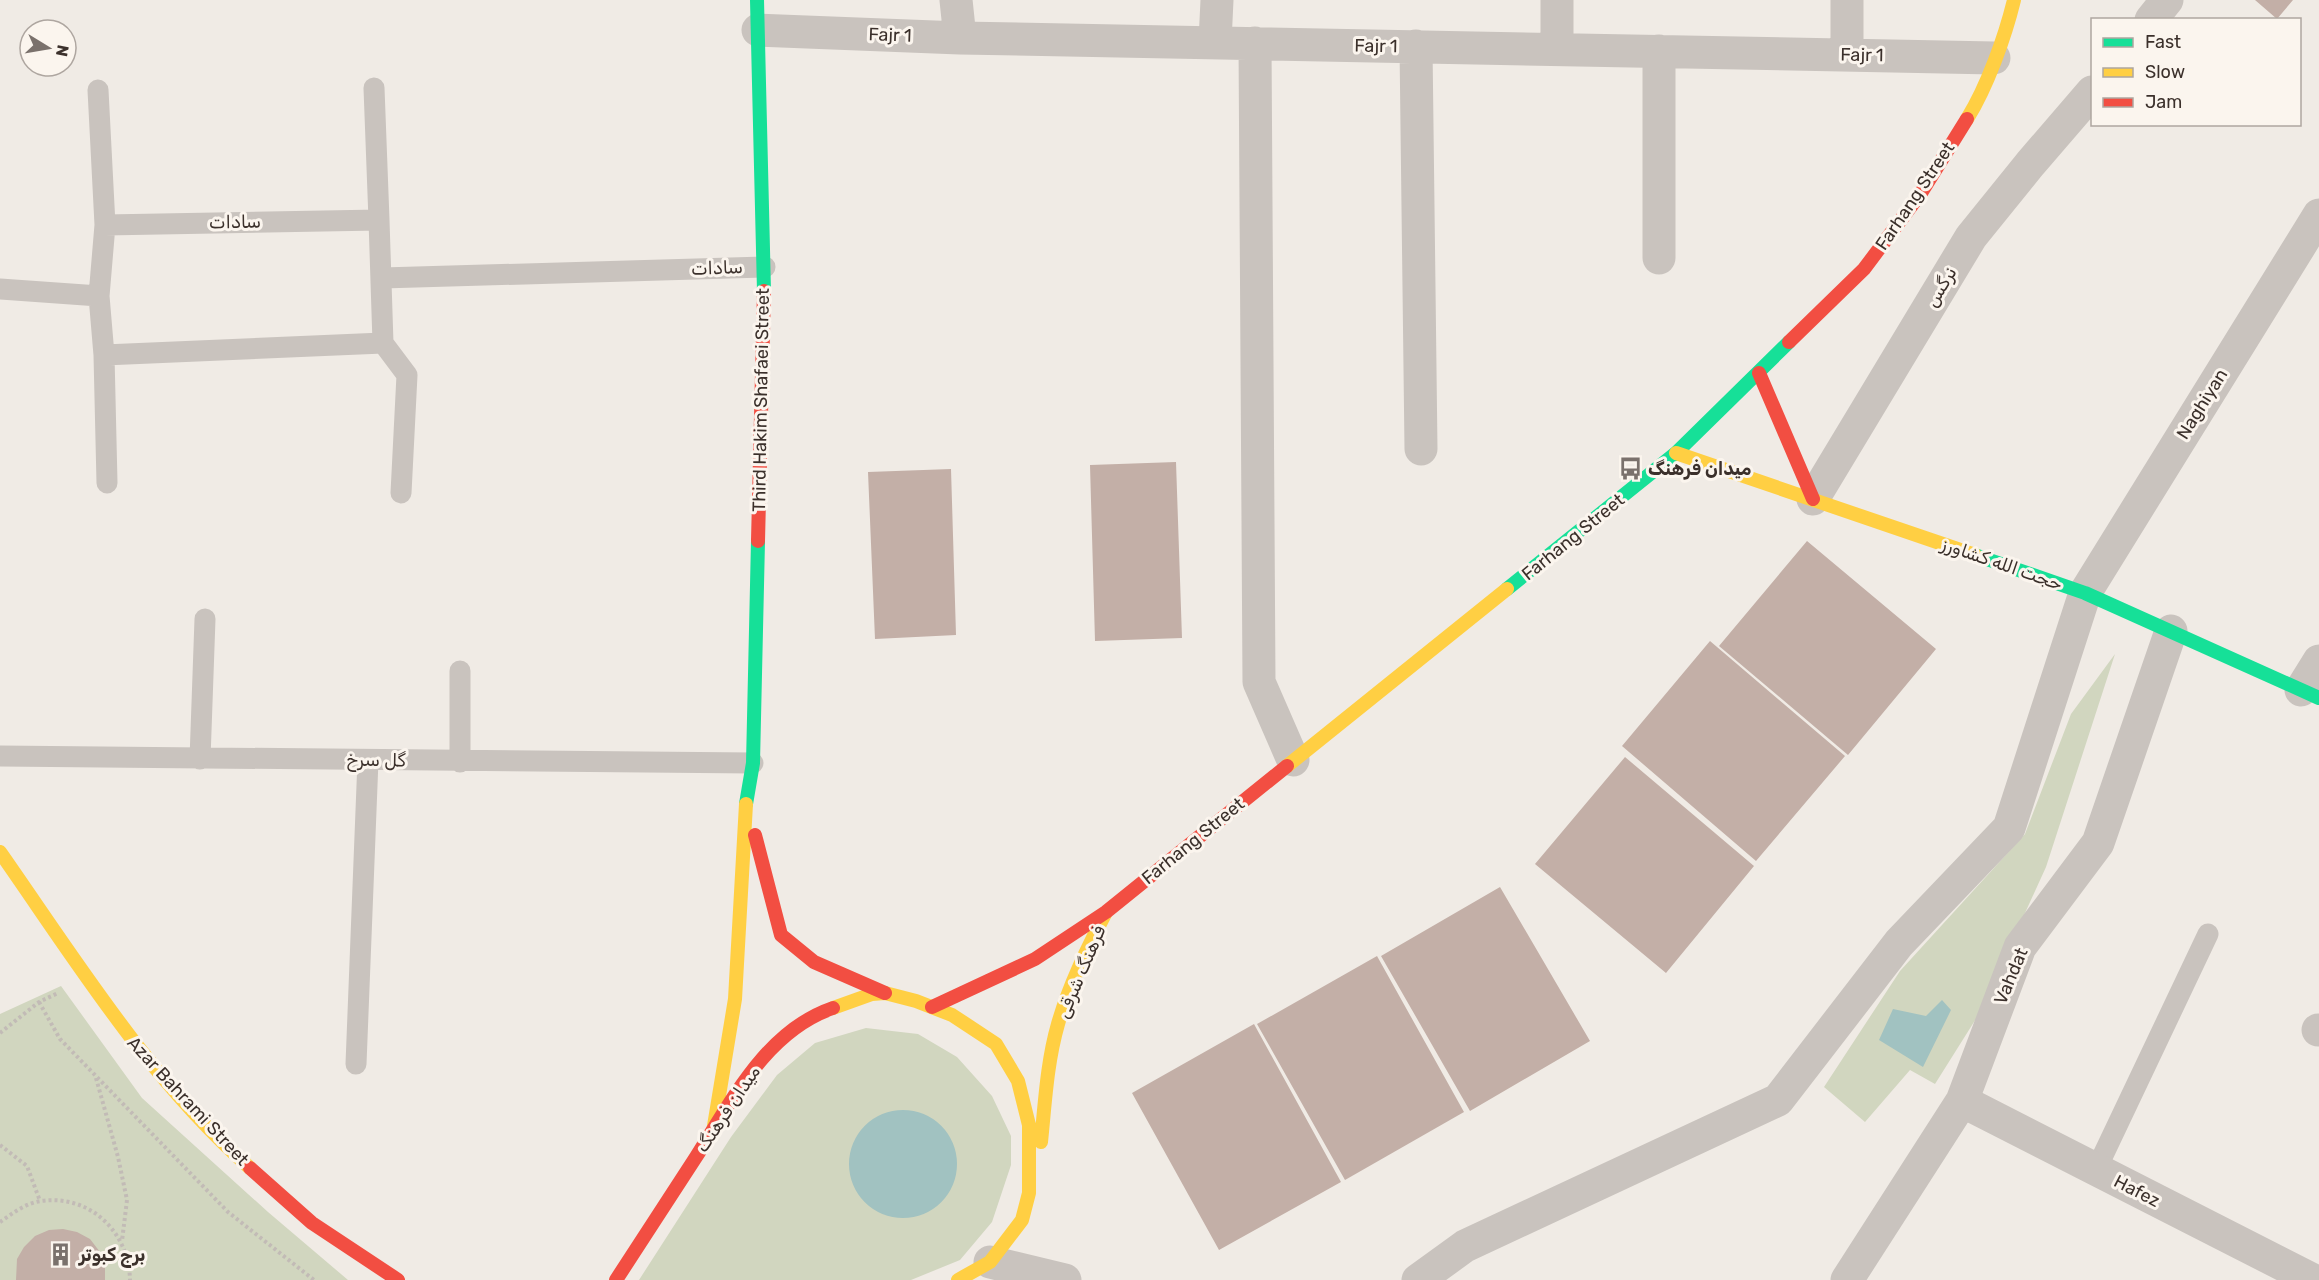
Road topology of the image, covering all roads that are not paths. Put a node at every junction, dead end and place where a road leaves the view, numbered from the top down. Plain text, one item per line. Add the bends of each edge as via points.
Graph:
1 (956, 0) edge
2 (1216, 0) edge
3 (1557, 0) edge
4 (1847, 0) edge
5 (2014, 0) edge
6 (2167, 0) edge
7 (758, 15) edge
8 (2153, 18) edge
9 (960, 38) junction
10 (1215, 42) junction
11 (1255, 43) junction
12 (1416, 46) junction
13 (1557, 49) junction
14 (1659, 51) junction
15 (1847, 54) junction
16 (1994, 58) junction
17 (374, 88) dead end
18 (98, 90) dead end
19 (2091, 93) edge
20 (2319, 215) edge
21 (379, 220) junction
22 (105, 225) junction
23 (1659, 258) dead end
24 (765, 267) junction
25 (382, 278) junction
26 (0, 289) edge
27 (99, 296) junction
28 (383, 343) junction
29 (104, 355) junction
30 (1759, 373) junction
31 (1421, 449) dead end
32 (1676, 453) junction
33 (107, 483) dead end
34 (401, 493) dead end
35 (1813, 499) junction
36 (2085, 593) junction
37 (205, 619) dead end
38 (2170, 631) junction
39 (2319, 661) edge
40 (460, 671) dead end
41 (2310, 694) edge
42 (0, 756) edge
43 (200, 759) junction
44 (368, 760) junction
45 (1293, 760) junction
46 (460, 762) junction
47 (753, 764) junction
48 (746, 798) junction
49 (0, 852) edge
50 (1106, 912) junction
51 (2208, 934) dead end
52 (885, 993) junction
53 (932, 1007) junction
54 (356, 1064) dead end
55 (1962, 1101) junction
56 (713, 1132) junction
57 (2096, 1170) junction
58 (1029, 1193) junction
59 (1466, 1246) junction
60 (990, 1262) junction
61 (398, 1280) edge
62 (616, 1280) edge
63 (958, 1280) edge
64 (1065, 1280) edge
65 (1418, 1280) edge
66 (1461, 1280) edge
67 (1847, 1280) edge
68 (2313, 1280) edge

1 - 9 street
2 - 10 street
3 - 13 street
4 - 15 street
5 - 16 street, Farhang Street
6 - 8 street
7 - 9 street, Fajr 1
7 - 24 street, Third Hakim Shafaei Street
9 - 10 street, Fajr 1
10 - 11 street, Fajr 1
11 - 12 street, Fajr 1
11 - 45 street via 1259,682
12 - 13 street, Fajr 1
12 - 31 street
13 - 14 street, Fajr 1
14 - 15 street, Fajr 1
14 - 23 street
15 - 16 street, Fajr 1
16 - 30 street, Farhang Street via 1976,104 1921,193 1871,260
17 - 21 lane
18 - 22 lane
19 - 35 street, نرگس via 1971,237
20 - 36 street, Naghiyan
21 - 22 lane, سادات
21 - 25 lane
22 - 27 lane
24 - 25 lane, سادات
24 - 47 street, Third Hakim Shafaei Street
25 - 28 lane
26 - 27 lane
27 - 29 lane
28 - 29 lane
28 - 34 lane via 407,375
29 - 33 lane
30 - 32 street, Farhang Street
30 - 35 street
32 - 35 street, حجت الله کشاورز
32 - 45 street, Farhang Street
35 - 36 street, حجت الله کشاورز
36 - 38 street, حجت الله کشاورز
36 - 59 street, Naghiyan via 2009,828 1899,943 1778,1100
37 - 43 lane
38 - 41 street, حجت الله کشاورز
38 - 55 street, Vahdat via 2098,843 2020,947
39 - 41 street
40 - 46 lane
42 - 43 lane, گل سرخ
43 - 44 lane, گل سرخ
44 - 46 lane, گل سرخ
44 - 54 lane
45 - 50 street, Farhang Street
46 - 47 lane, گل سرخ
47 - 48 street, Third Hakim Shafaei Street
48 - 52 street via 781,935 814,962
48 - 56 street, Third Hakim Shafaei Street via 735,999
49 - 61 street, Azar Bahrami Street via 141,1053 224,1145 312,1223
50 - 53 street, فرهنگ شرقی via 1035,959
50 - 58 street, فرهنگ شرقی via 1061,1012 1048,1076 1040,1153
51 - 57 lane
52 - 53 street, میدان فرهنگ
52 - 56 street, میدان فرهنگ via 819,1013 785,1035 752,1070
53 - 58 street, میدان فرهنگ via 952,1014 996,1044 1018,1081 1029,1125
55 - 57 street, Hafez
55 - 67 street, Vahdat
56 - 62 street, میدان فرهنگ
57 - 68 street, Hafez
58 - 60 street, میدان فرهنگ via 1022,1220
59 - 65 street, Naghiyan
59 - 66 street
60 - 63 street, میدان فرهنگ
60 - 64 street

